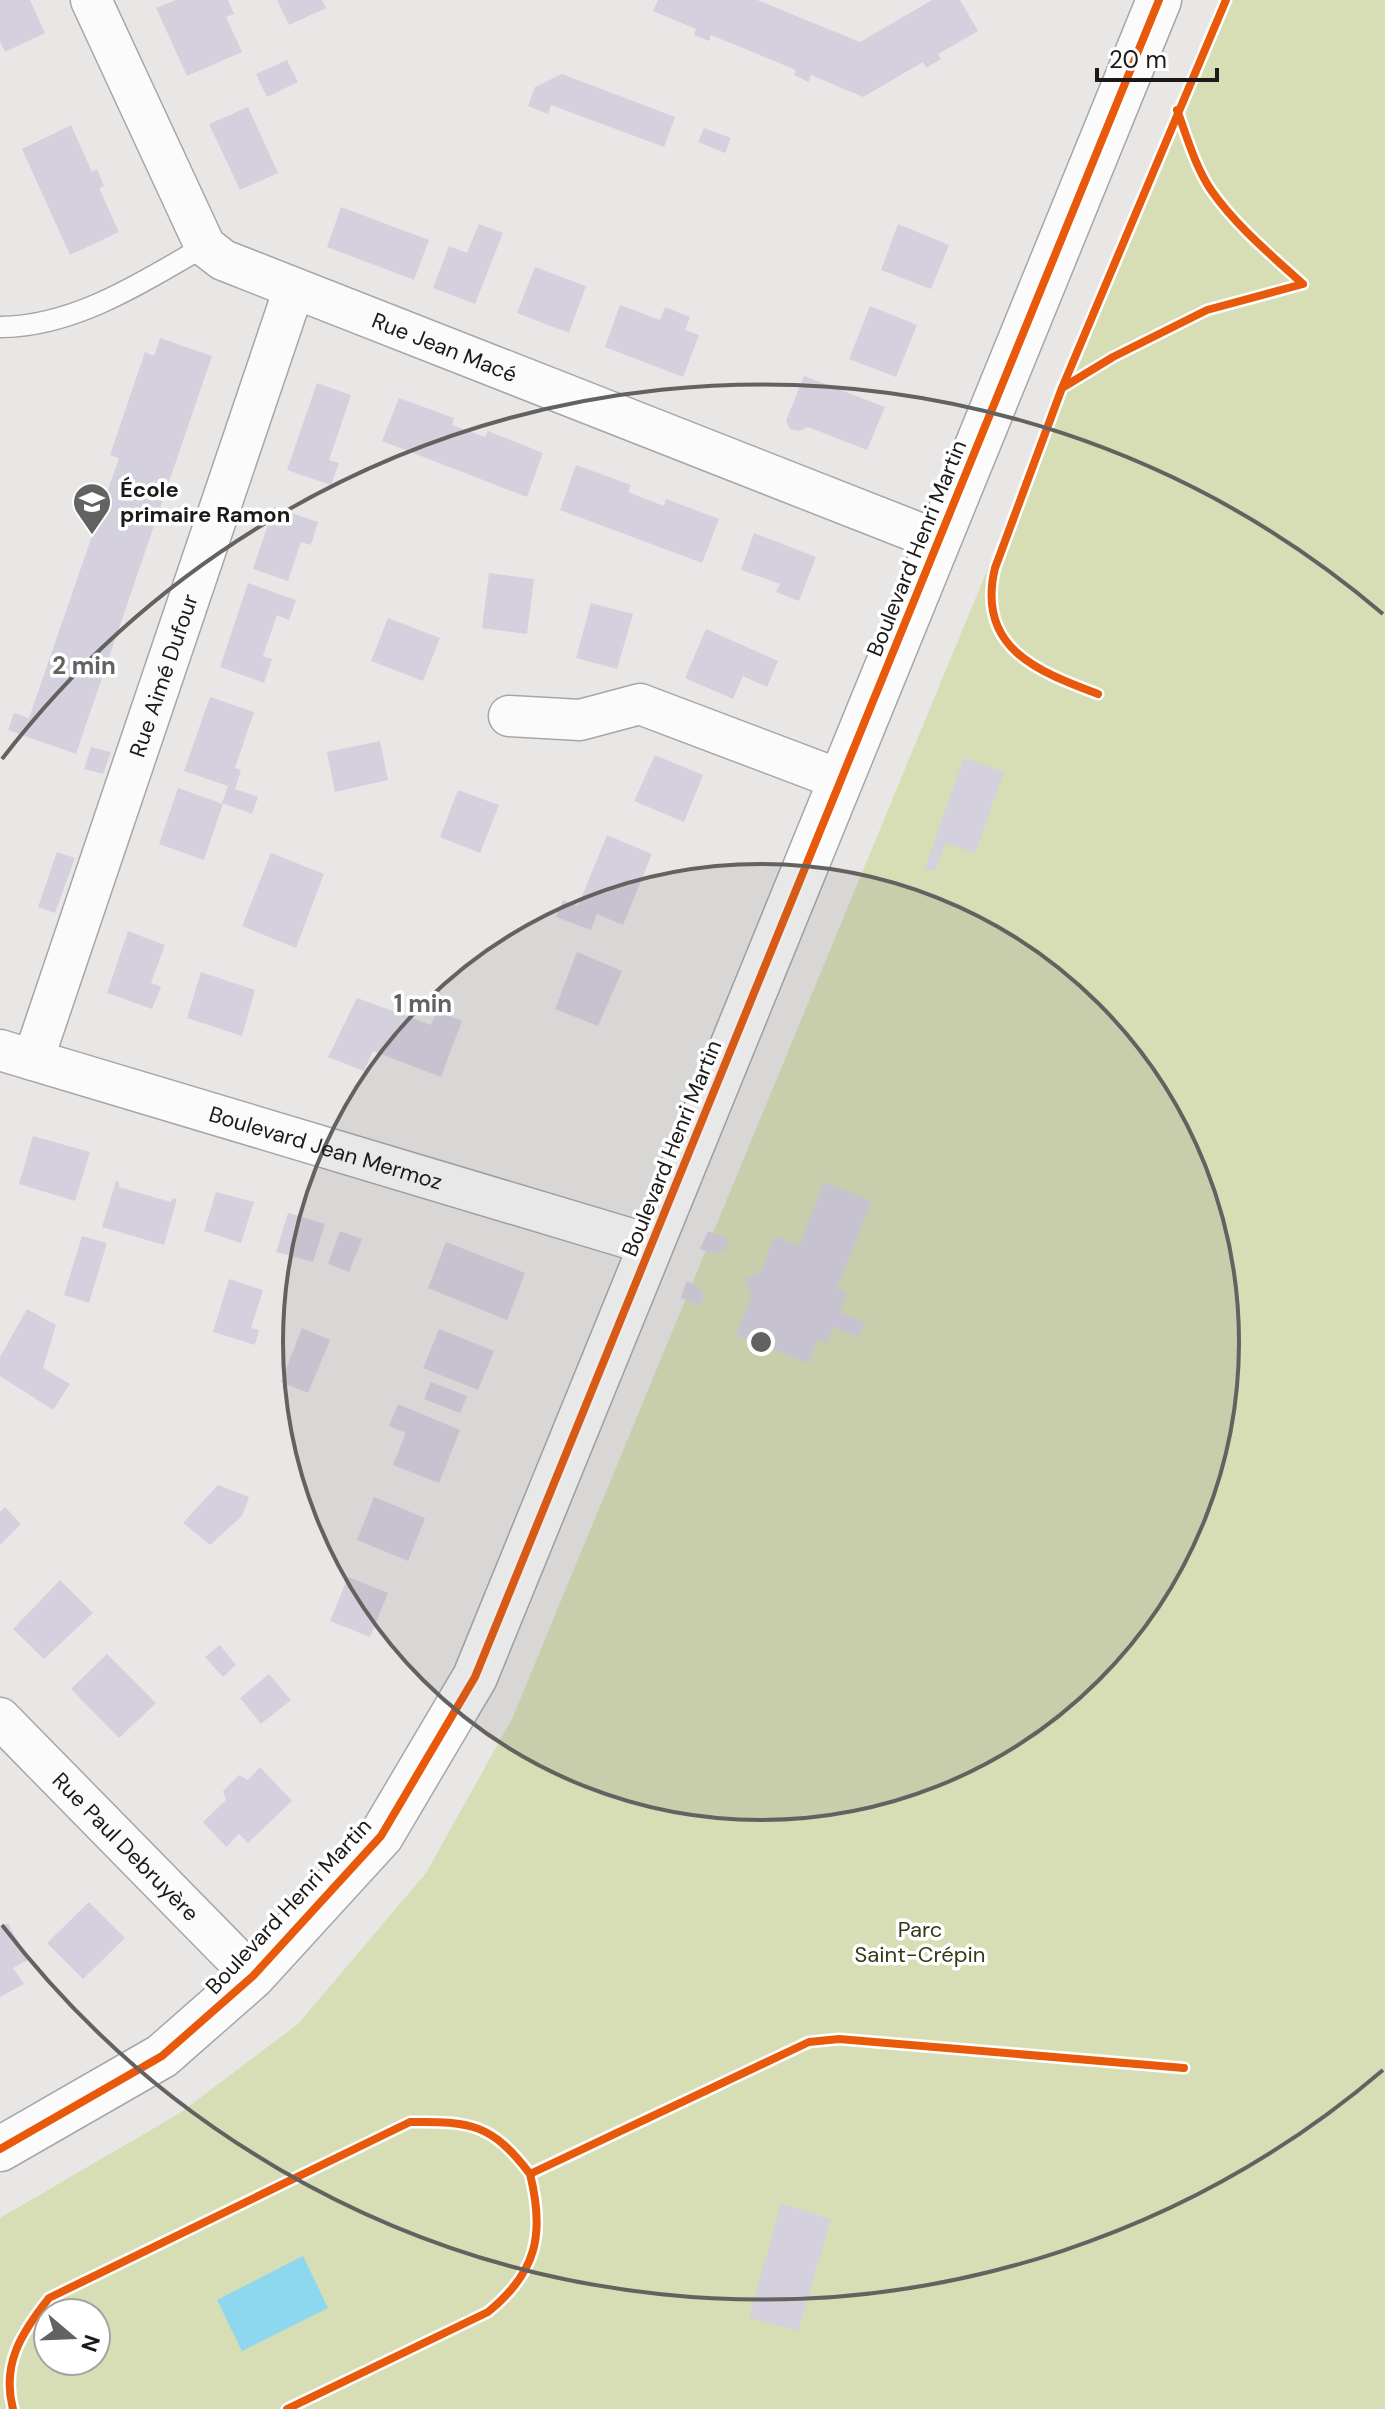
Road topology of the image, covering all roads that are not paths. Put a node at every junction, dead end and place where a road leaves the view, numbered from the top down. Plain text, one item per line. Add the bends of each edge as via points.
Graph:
1 (91, 0) edge
2 (1159, 0) edge
3 (205, 246) junction
4 (294, 289) junction
5 (0, 327) edge
6 (939, 541) junction
7 (509, 716) dead end
8 (841, 780) junction
9 (9, 1057) edge
10 (651, 1245) junction
11 (0, 1718) edge
12 (253, 1976) junction
13 (0, 2149) edge

1 - 3 street
2 - 6 street, Boulevard Henri Martin
3 - 4 street, Rue Jean Macé via 223,260
3 - 5 lane via 73,315
4 - 6 street, Rue Jean Macé
4 - 9 street, Rue Aimé Dufour
6 - 8 street, Boulevard Henri Martin
7 - 8 street via 580,720 640,704
8 - 10 street, Boulevard Henri Martin
9 - 10 street, Boulevard Jean Mermoz
10 - 12 street, Boulevard Henri Martin via 475,1677 381,1836
11 - 12 street, Rue Paul Debruyère
12 - 13 street, Boulevard Henri Martin via 162,2056

